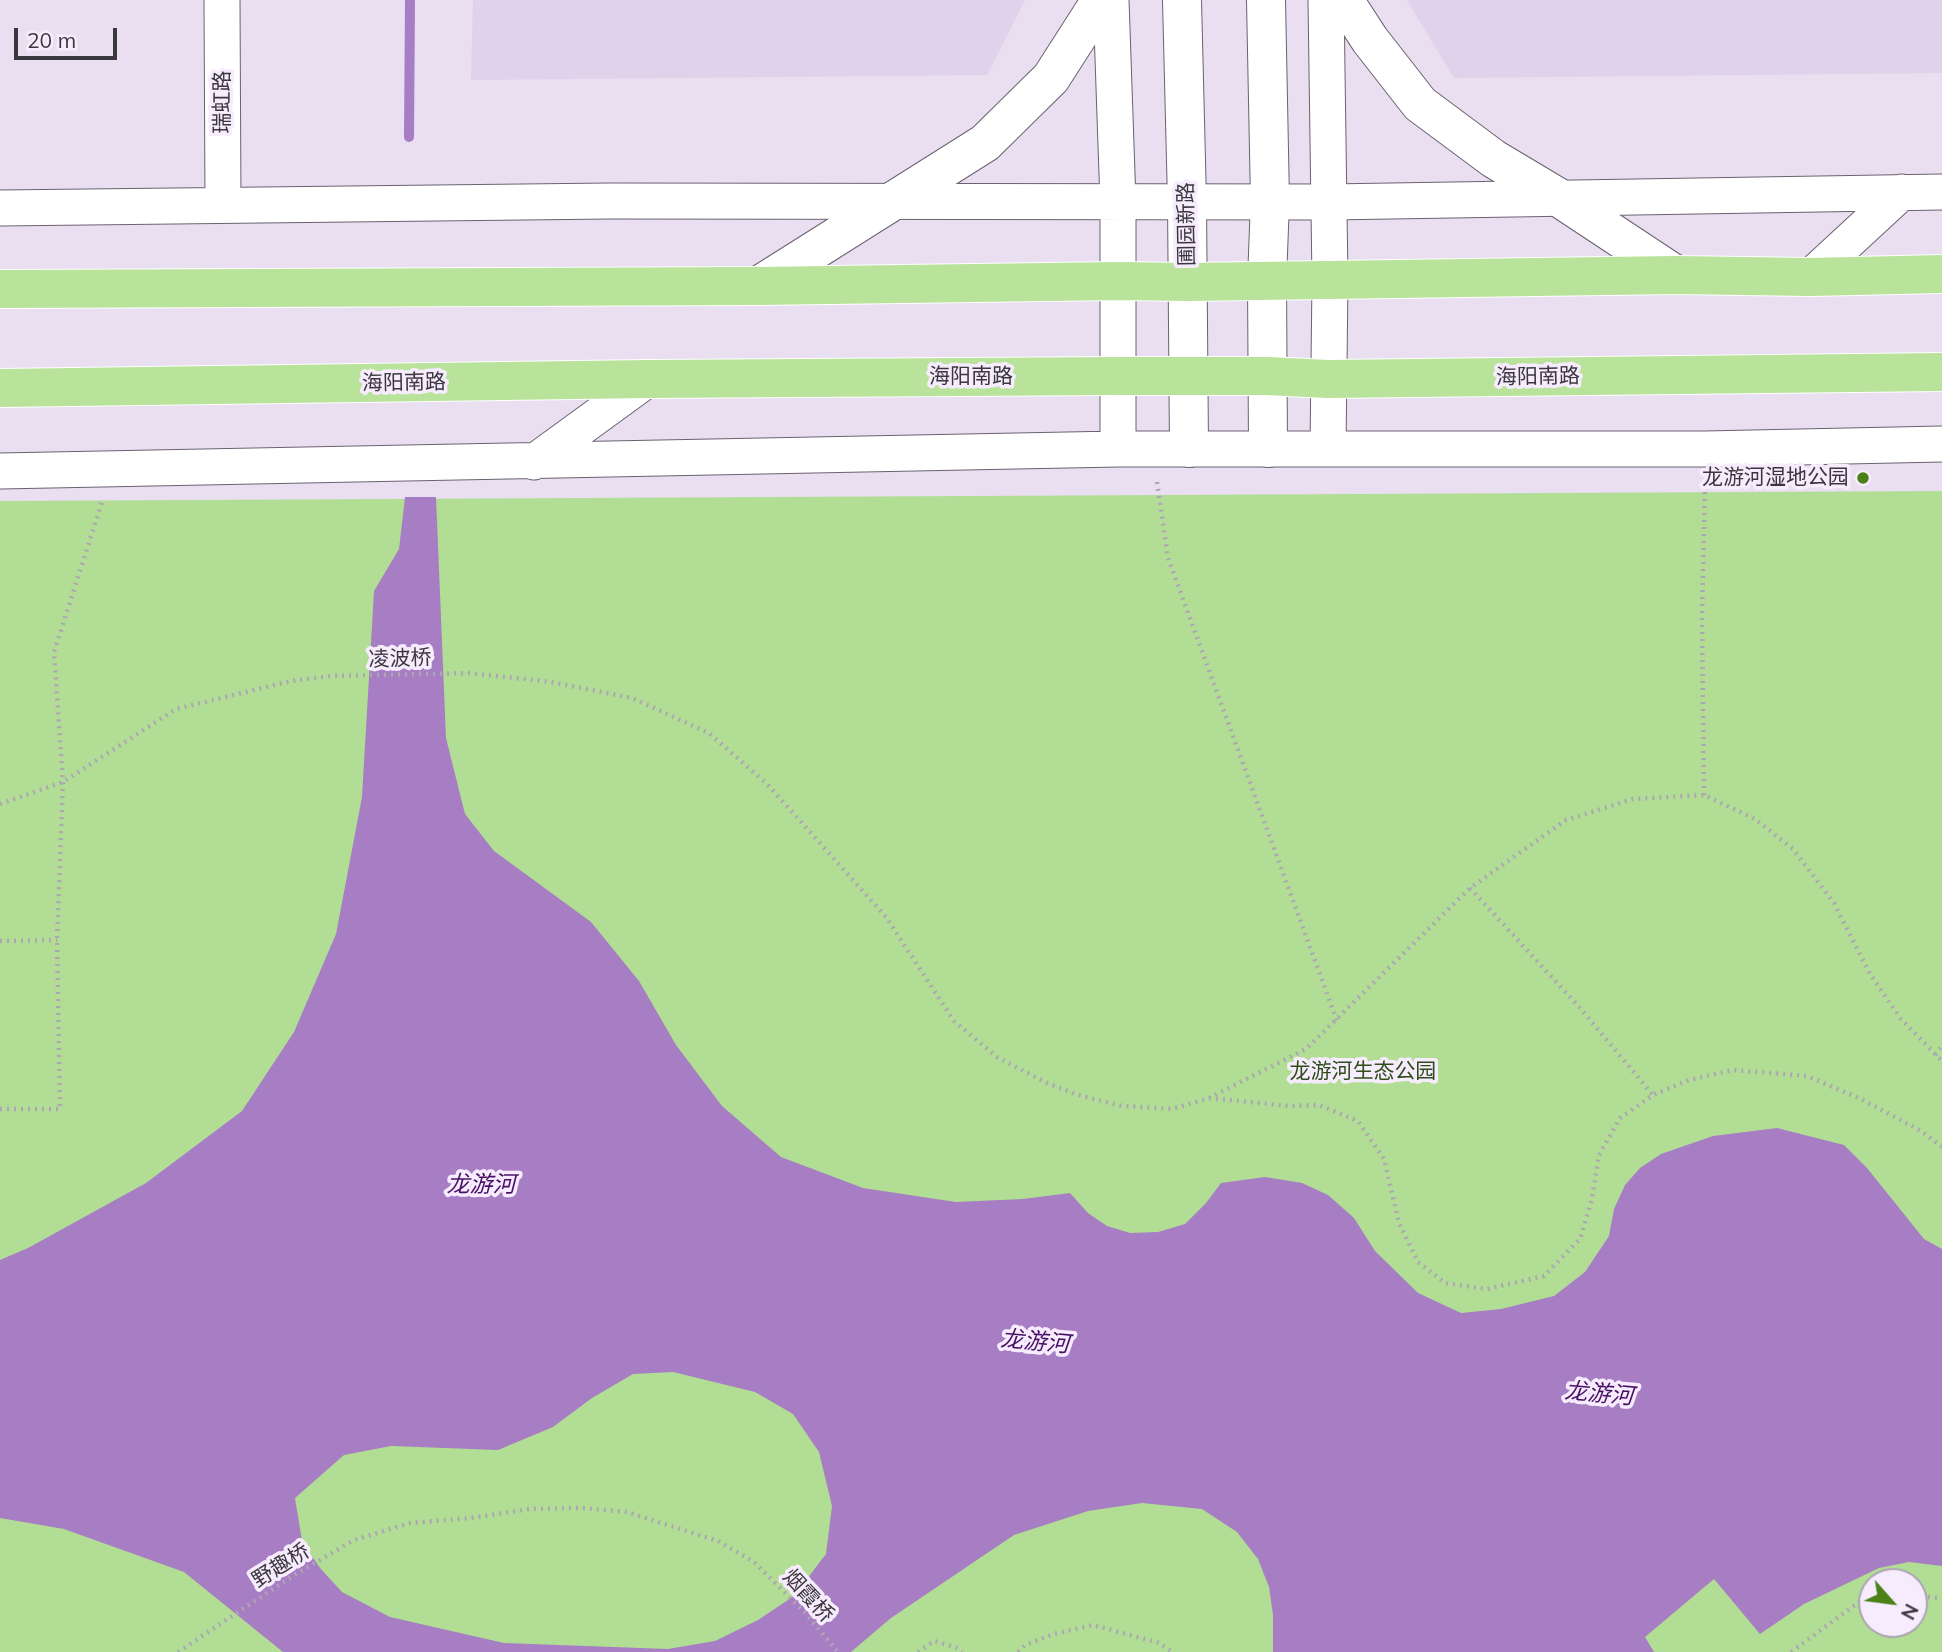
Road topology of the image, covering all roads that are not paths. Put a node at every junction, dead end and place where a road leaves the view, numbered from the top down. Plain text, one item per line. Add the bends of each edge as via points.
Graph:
1 (222, 0) edge
2 (1101, 0) edge
3 (1111, 0) edge
4 (1182, 0) edge
5 (1266, 0) edge
6 (1326, 0) edge
7 (1345, 0) edge
8 (1902, 192) junction
9 (1942, 192) edge
10 (1561, 199) junction
11 (1187, 201) junction
12 (1270, 201) junction
13 (888, 202) junction
14 (1330, 202) junction
15 (1118, 203) junction
16 (223, 204) junction
17 (0, 208) edge
18 (1942, 274) edge
19 (1676, 275) junction
20 (1810, 276) junction
21 (1267, 280) junction
22 (1330, 280) junction
23 (1119, 281) junction
24 (1188, 282) junction
25 (758, 286) junction
26 (0, 289) edge
27 (1942, 372) edge
28 (1119, 376) junction
29 (1189, 376) junction
30 (1267, 376) junction
31 (648, 379) junction
32 (1328, 379) junction
33 (0, 388) edge
34 (1942, 444) edge
35 (1153, 448) junction
36 (1268, 448) junction
37 (1328, 449) junction
38 (534, 462) junction
39 (0, 471) edge

1 - 16 street, 瑞虹路
2 - 13 street via 1051,78 985,143
3 - 15 street
4 - 11 street, 圃园新路
5 - 12 street
6 - 14 street
7 - 10 street via 1420,104 1494,159
8 - 9 street
8 - 10 street
8 - 20 street
10 - 14 street
10 - 19 street
11 - 12 street
11 - 15 street
11 - 24 street, 圃园新路
12 - 14 street
12 - 21 street
13 - 15 street
13 - 16 street
13 - 25 street
14 - 22 street
15 - 23 street
16 - 17 street
18 - 20 main road
19 - 20 main road
19 - 22 main road
21 - 22 main road
21 - 24 main road
21 - 30 street
22 - 32 street
23 - 24 main road
23 - 25 main road
23 - 28 street
24 - 29 street, 圃园新路
25 - 26 main road
27 - 32 main road, 海阳南路
28 - 29 main road, 海阳南路
28 - 31 main road, 海阳南路
28 - 35 street
29 - 30 main road, 海阳南路
29 - 35 street, 圃园新路
30 - 32 main road, 海阳南路
30 - 36 street
31 - 33 main road, 海阳南路
31 - 38 street
32 - 37 street
34 - 37 street
35 - 36 street
35 - 38 street
36 - 37 street
38 - 39 street

